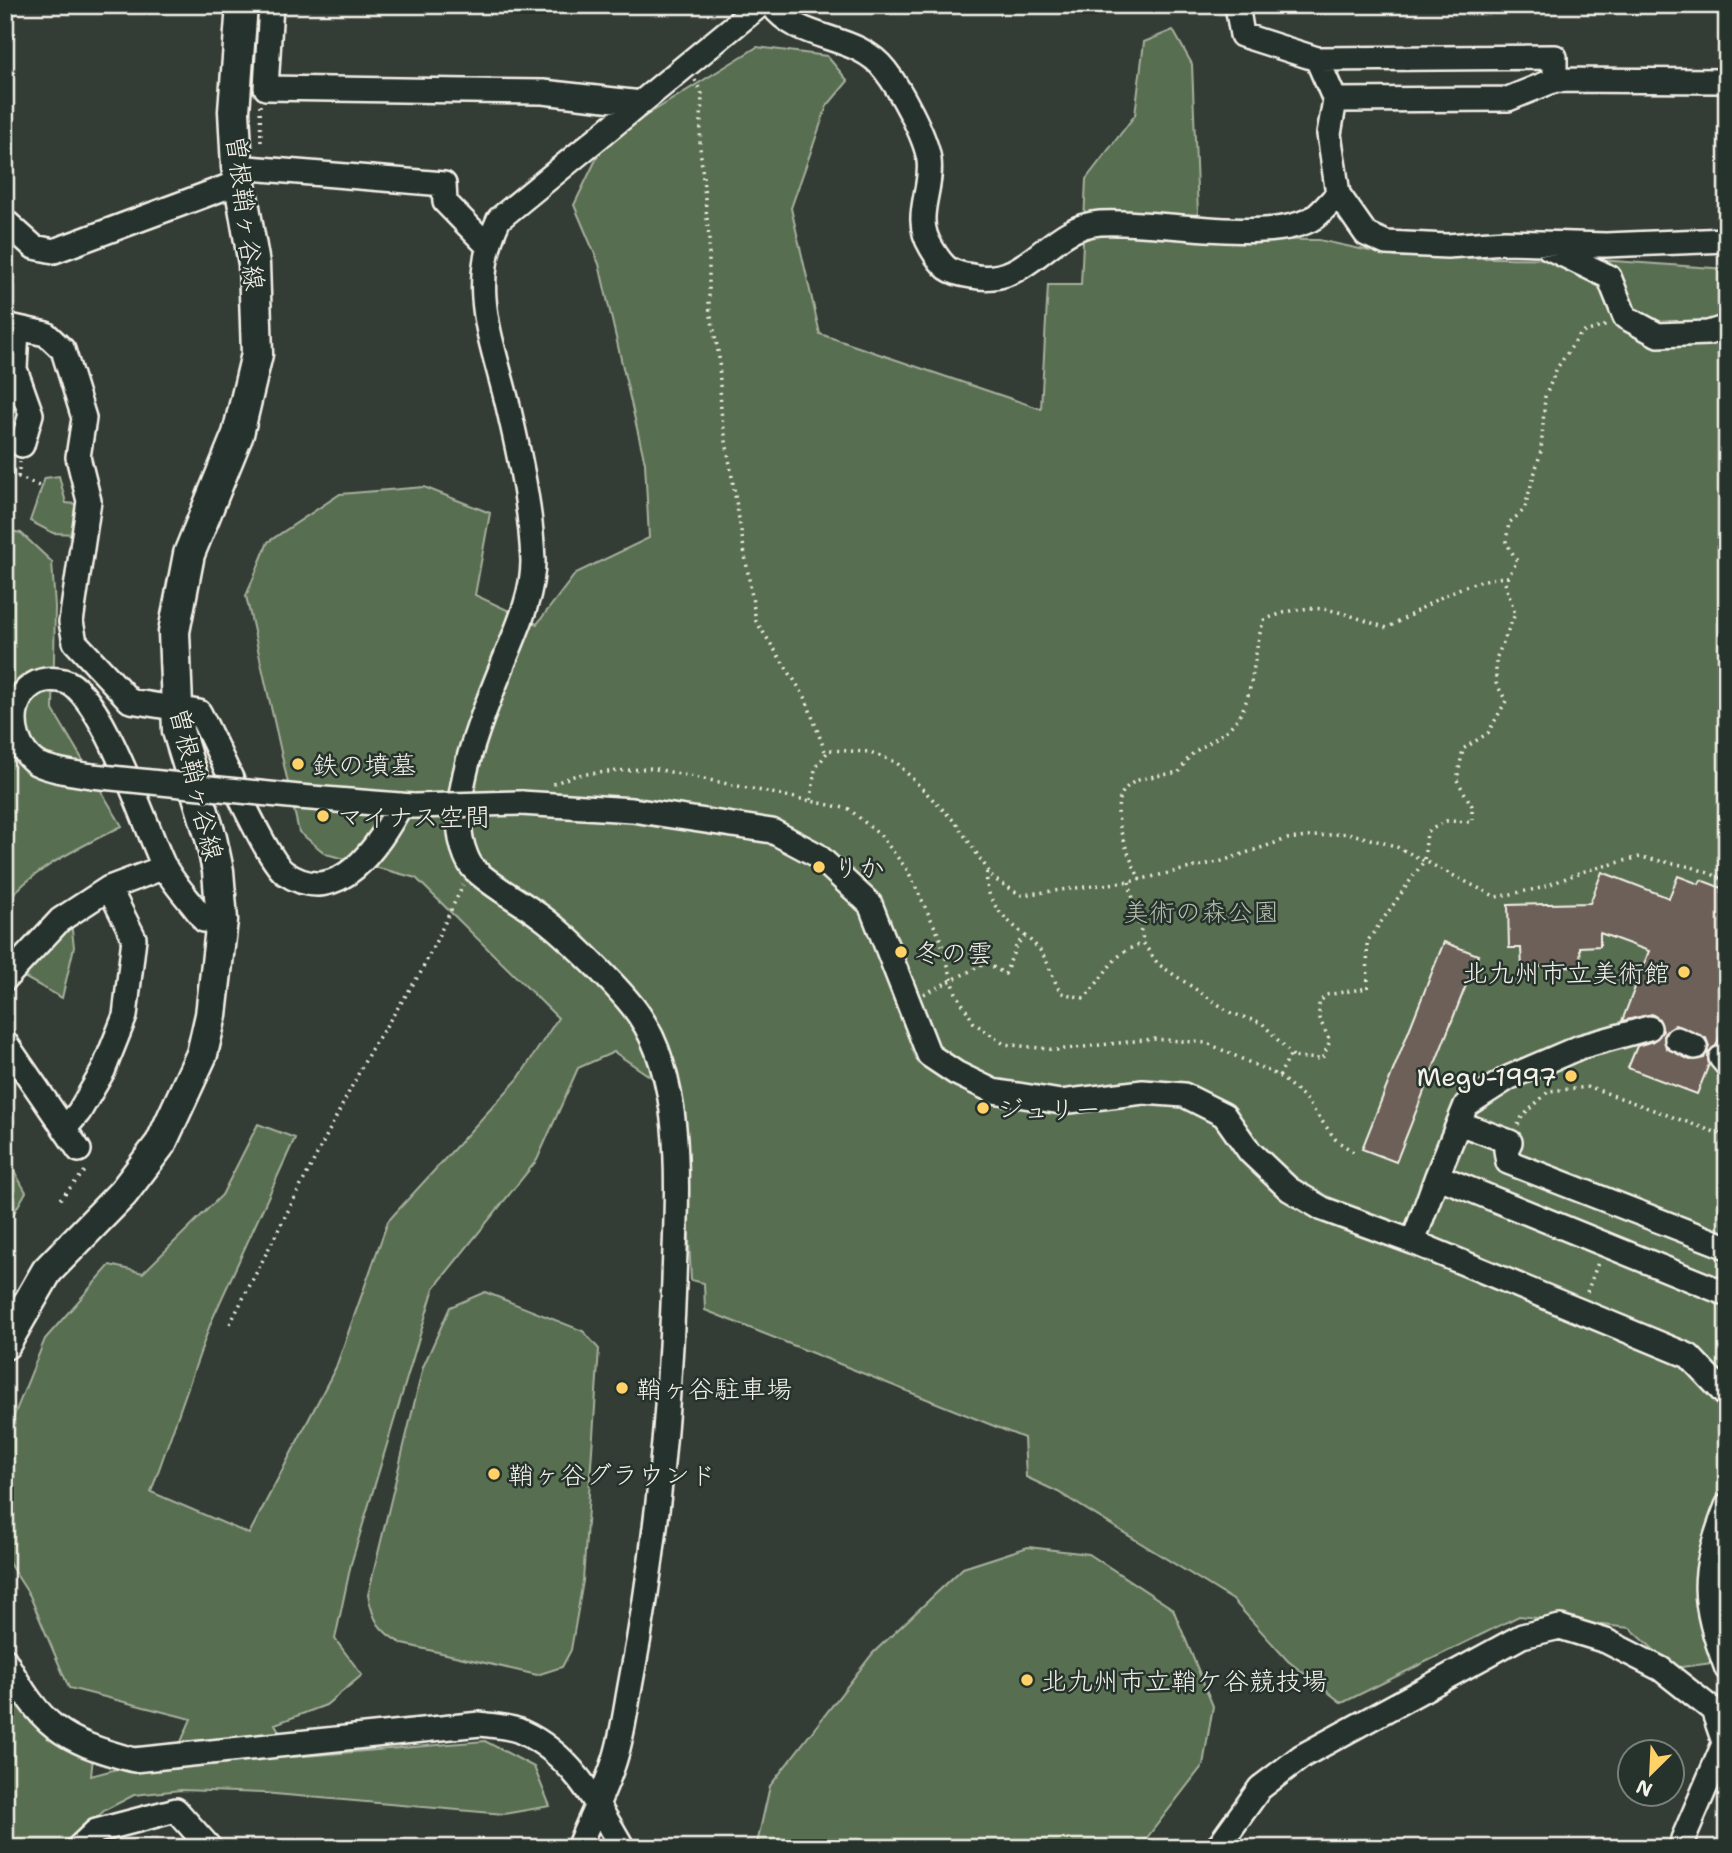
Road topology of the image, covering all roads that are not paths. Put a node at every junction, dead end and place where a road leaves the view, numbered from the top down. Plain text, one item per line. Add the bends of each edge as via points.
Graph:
1 (229, 5) edge
2 (242, 5) edge
3 (271, 5) edge
4 (760, 5) edge
5 (772, 5) edge
6 (1237, 5) edge
7 (1317, 59) junction
8 (1555, 80) junction
9 (1727, 81) edge
10 (1335, 100) junction
11 (640, 103) junction
12 (241, 176) junction
13 (1338, 194) junction
14 (5, 221) edge
15 (1727, 240) edge
16 (1544, 243) junction
17 (487, 245) junction
18 (11, 326) edge
19 (1727, 327) edge
20 (22, 445) dead end
21 (168, 706) junction
22 (408, 805) junction
23 (165, 867) junction
24 (109, 888) junction
25 (204, 920) junction
26 (5, 979) edge
27 (1649, 1028) dead end
28 (5, 1042) edge
29 (1459, 1123) junction
30 (66, 1127) junction
31 (79, 1150) road end
32 (1437, 1176) junction
33 (1413, 1242) junction
34 (1727, 1247) edge
35 (1727, 1294) edge
36 (5, 1311) edge
37 (5, 1344) edge
38 (1727, 1396) edge
39 (1727, 1506) edge
40 (5, 1660) edge
41 (1727, 1669) edge
42 (1726, 1745) edge
43 (597, 1802) junction
44 (78, 1848) edge
45 (210, 1848) edge
46 (578, 1848) edge
47 (623, 1848) edge
48 (1217, 1848) edge
49 (1682, 1848) edge

1 - 12 main road, 曽根鞘ヶ谷線 via 220,100
2 - 12 main road, 曽根鞘ヶ谷線 via 234,111
3 - 11 street via 263,94 543,92
4 - 11 street
5 - 13 street via 782,18 852,45 883,67 929,158 922,228 939,259 961,274 1009,276 1081,226 1122,223 1278,230 1316,216
6 - 7 street via 1241,35
7 - 8 street via 1555,57
7 - 10 street
8 - 9 street
8 - 10 street via 1508,99
10 - 13 street via 1329,134
11 - 17 street via 499,219
12 - 14 street via 54,251 34,247
12 - 17 street via 444,184 444,202
12 - 21 main road, 曽根鞘ヶ谷線 via 254,264 257,354 238,434 182,579
13 - 16 street via 1366,234 1386,243
15 - 16 street
16 - 19 street via 1609,277 1625,317 1658,335
17 - 43 street via 484,319 516,441 529,509 533,567 523,615 495,684 459,805 461,841 472,868 545,919 639,1014 667,1083 673,1128 676,1202 671,1366 661,1499 616,1758
18 - 20 street via 15,369 31,414
18 - 21 street via 46,334 63,350 84,418 78,457 89,501 71,622 75,642 130,701
21 - 22 street via 199,712 259,834 283,872 310,884 340,881
21 - 25 main road, 曽根鞘ヶ谷線 via 164,732 197,839
21 - 37 main road, 曽根鞘ヶ谷線 via 211,838 222,920 219,967 202,1054 161,1143 123,1193 47,1271
22 - 23 street, bridge via 299,797 92,776 35,762 12,740 8,717 21,691 50,678 71,683 94,707
22 - 33 street, bridge via 531,804 632,810 772,831 817,855 870,904 929,1055 993,1091 1061,1102 1143,1092 1184,1095 1224,1115 1250,1152 1289,1189 1323,1209
23 - 24 street
23 - 25 street
24 - 26 street via 60,920
24 - 30 street via 134,938 125,1016 103,1071
25 - 36 main road, 曽根鞘ヶ谷線 via 197,1011 169,1096 125,1167 35,1262
27 - 29 street via 1580,1047 1508,1078 1466,1105
28 - 30 street
29 - 32 street
29 - 34 street via 1510,1142 1508,1162
30 - 31 street
32 - 33 street
32 - 35 street
33 - 38 street via 1689,1356
39 - 41 street via 1711,1548 1706,1599
40 - 43 street via 31,1706 63,1734 90,1748 134,1760 480,1724 520,1730 558,1753
42 - 48 street via 1713,1710 1661,1669 1606,1641 1560,1628 1522,1636 1302,1756 1260,1788
42 - 49 street
43 - 46 street
43 - 47 street
44 - 45 street via 96,1831 176,1810

